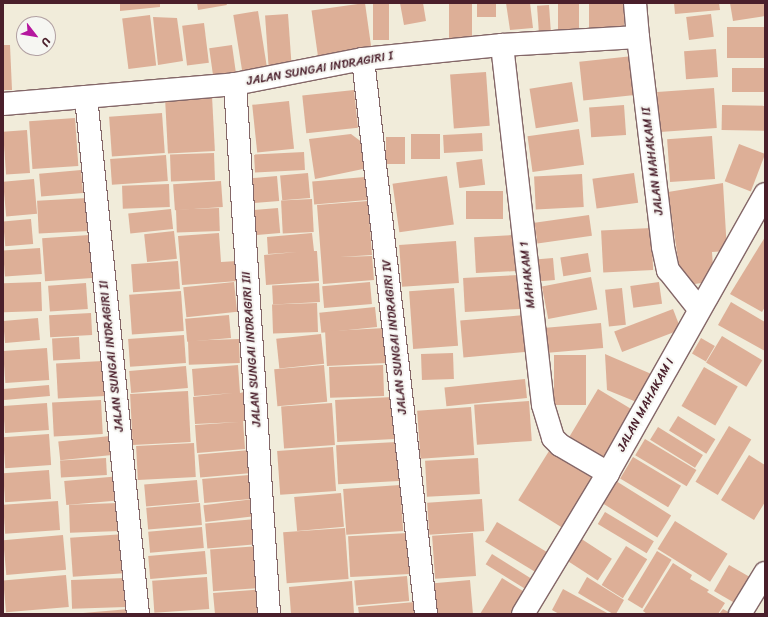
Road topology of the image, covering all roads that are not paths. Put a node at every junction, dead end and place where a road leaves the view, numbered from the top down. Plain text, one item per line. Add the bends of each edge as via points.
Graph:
1 (636, 3) edge
2 (638, 37) junction
3 (502, 45) junction
4 (363, 59) junction
5 (235, 84) junction
6 (86, 97) junction
7 (3, 104) edge
8 (765, 194) edge
9 (699, 309) junction
10 (608, 473) junction
11 (765, 573) edge
12 (138, 614) edge
13 (269, 614) edge
14 (426, 614) edge
15 (523, 614) edge
16 (740, 614) edge

1 - 2 street, JALAN MAHAKAM II
2 - 3 street, JALAN SUNGAI INDRAGIRI I
2 - 9 street, JALAN MAHAKAM II via 663,247 668,270
3 - 4 street, JALAN SUNGAI INDRAGIRI I
3 - 10 street, MAHAKAM 1 via 543,405 553,438 560,445
4 - 5 street, JALAN SUNGAI INDRAGIRI I
4 - 14 street, JALAN SUNGAI INDRAGIRI IV
5 - 6 street, JALAN SUNGAI INDRAGIRI I
5 - 13 street, JALAN SUNGAI INDRAGIRI III
6 - 7 street, JALAN SUNGAI INDRAGIRI I
6 - 12 street, JALAN SUNGAI INDRAGIRI II
8 - 9 street, JALAN MAHAKAM I
9 - 10 street, JALAN MAHAKAM I
10 - 15 street, JALAN MAHAKAM I
11 - 16 street

